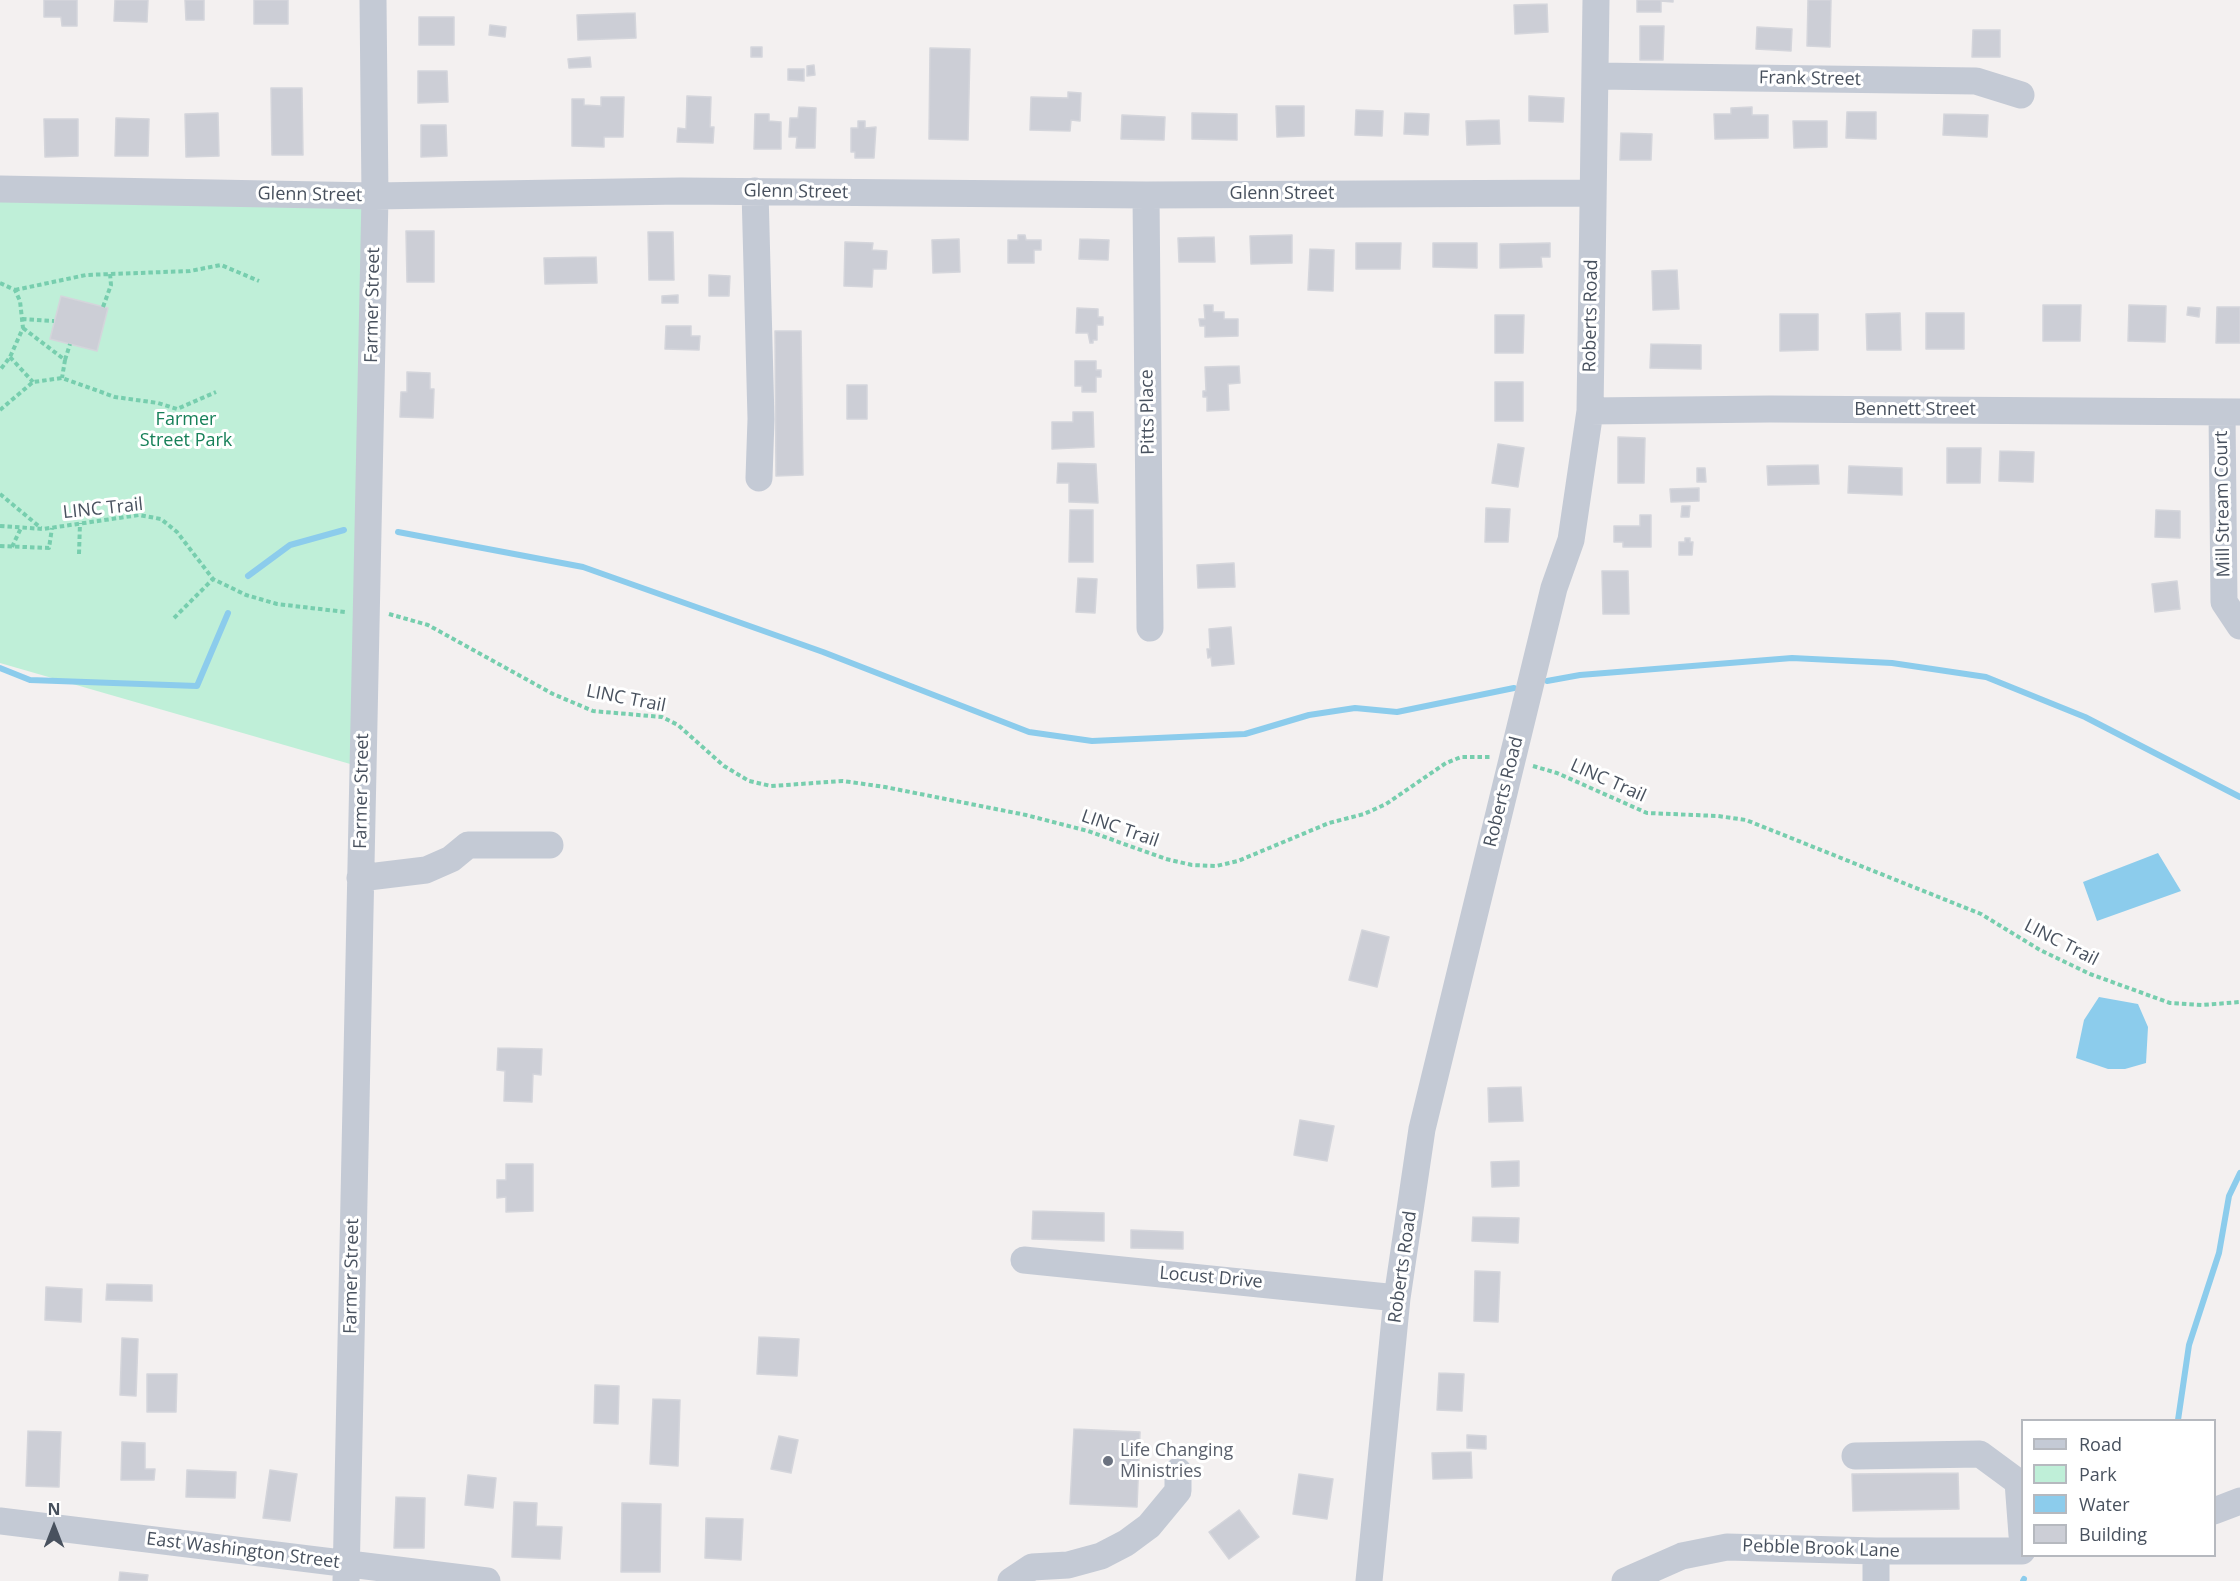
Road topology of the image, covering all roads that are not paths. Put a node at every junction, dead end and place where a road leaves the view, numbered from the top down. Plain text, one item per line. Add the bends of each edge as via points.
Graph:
1 (373, 0) edge
2 (1596, 0) edge
3 (1596, 76) junction
4 (2021, 95) dead end
5 (0, 189) edge
6 (755, 191) junction
7 (1593, 193) junction
8 (1146, 195) junction
9 (375, 196) junction
10 (1590, 411) junction
11 (2231, 412) edge
12 (759, 478) dead end
13 (2240, 626) edge
14 (1150, 628) dead end
15 (550, 845) dead end
16 (360, 878) junction
17 (1024, 1260) dead end
18 (1397, 1298) junction
19 (1855, 1456) dead end
20 (1178, 1471) dead end
21 (2240, 1501) edge
22 (2216, 1510) edge
23 (0, 1521) edge
24 (2021, 1522) edge
25 (1876, 1551) junction
26 (2021, 1551) edge
27 (346, 1572) edge
28 (487, 1581) edge
29 (1011, 1581) edge
30 (1369, 1581) edge
31 (1625, 1581) edge
32 (1876, 1581) edge

1 - 9 street, Farmer Street
2 - 3 street, Roberts Road
3 - 4 street, Frank Street via 1976,81
3 - 7 street, Roberts Road
5 - 9 street, Glenn Street
6 - 8 street, Glenn Street
6 - 9 street, Glenn Street
6 - 12 street
7 - 8 street, Glenn Street
7 - 10 street, Roberts Road
8 - 14 street, Pitts Place
9 - 16 street, Farmer Street
10 - 11 street, Bennett Street
10 - 18 street, Roberts Road via 1571,540 1554,588 1422,1129
11 - 13 street, Mill Stream Court via 2224,602
15 - 16 street via 468,845 451,859 426,870
16 - 27 street, Farmer Street
17 - 18 street, Locust Drive
18 - 30 street, Roberts Road
19 - 24 street via 1980,1455 2018,1482
20 - 29 street via 1178,1491 1149,1526 1126,1543 1101,1556 1068,1565 1032,1567
21 - 22 street
23 - 27 street, East Washington Street
25 - 26 street, Pebble Brook Lane
25 - 31 street, Pebble Brook Lane via 1727,1547 1682,1556
25 - 32 street
27 - 28 street, East Washington Street

